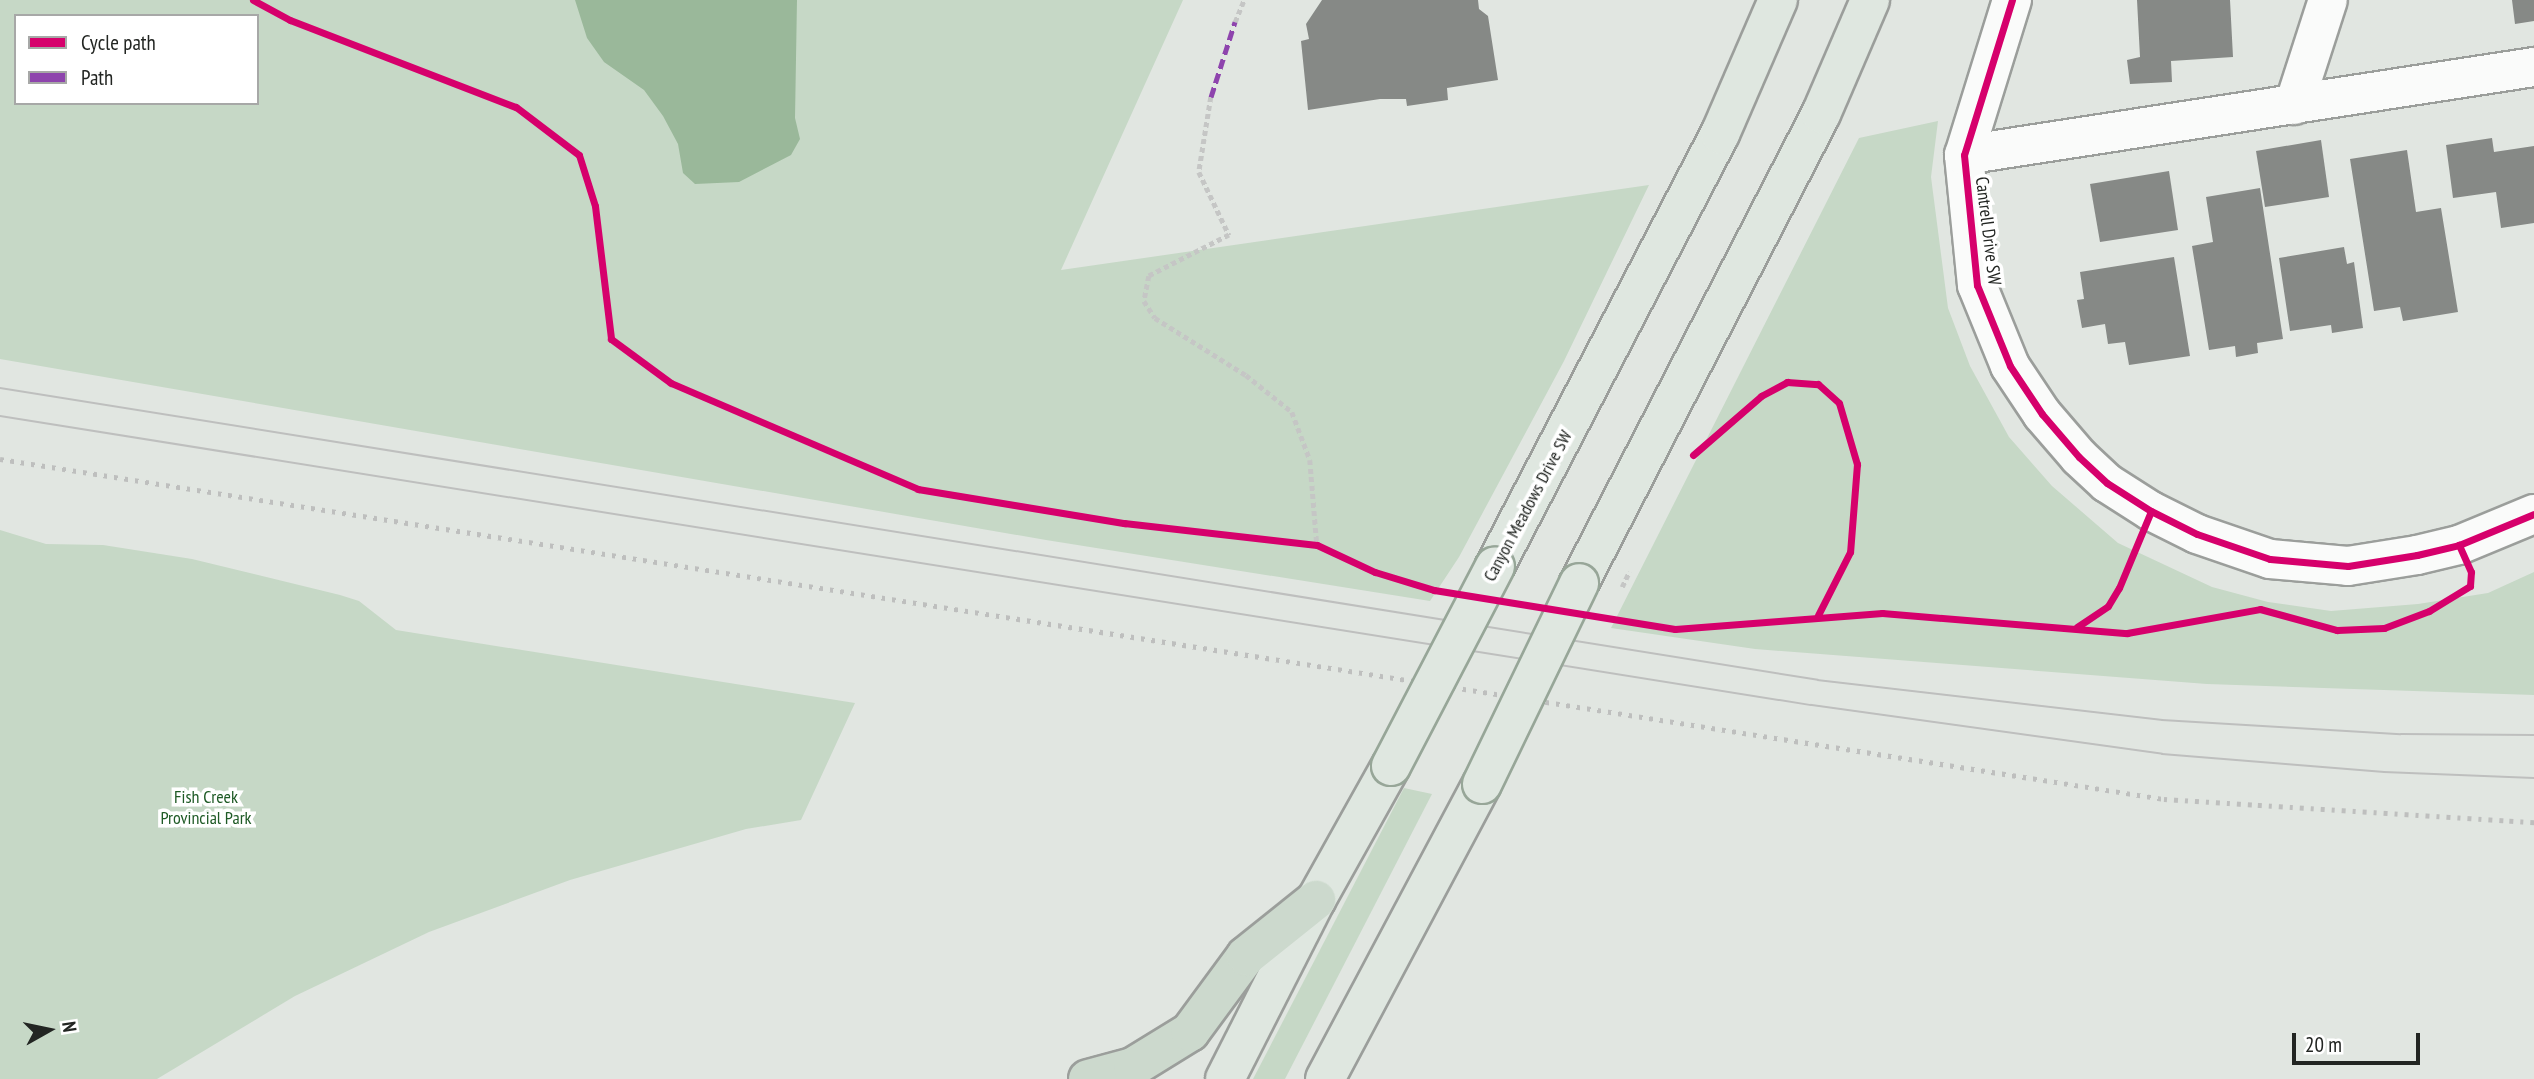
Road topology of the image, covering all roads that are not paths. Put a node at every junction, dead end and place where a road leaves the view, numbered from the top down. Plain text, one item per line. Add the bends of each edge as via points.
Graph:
1 (1778, 0) edge
2 (1870, 0) edge
3 (2012, 0) edge
4 (2328, 0) edge
5 (2534, 67) edge
6 (2294, 105) junction
7 (1964, 155) junction
8 (2534, 514) edge
9 (1317, 900) junction
10 (1087, 1079) edge
11 (1225, 1079) edge
12 (1325, 1079) edge

1 - 9 main road, Canyon Meadows Drive SW, bridge via 1696,182
2 - 12 main road, bridge via 1821,114 1579,583 1482,784
3 - 7 street, Cantrell Drive SW
4 - 6 street
5 - 6 street
6 - 7 street
7 - 8 street, Cantrell Drive SW via 1976,285 2010,366 2042,414 2079,457 2151,511 2197,534 2270,559 2348,566 2459,545
9 - 10 highway via 1246,956 1190,1032 1133,1068
9 - 11 main road, Canyon Meadows Drive SW

